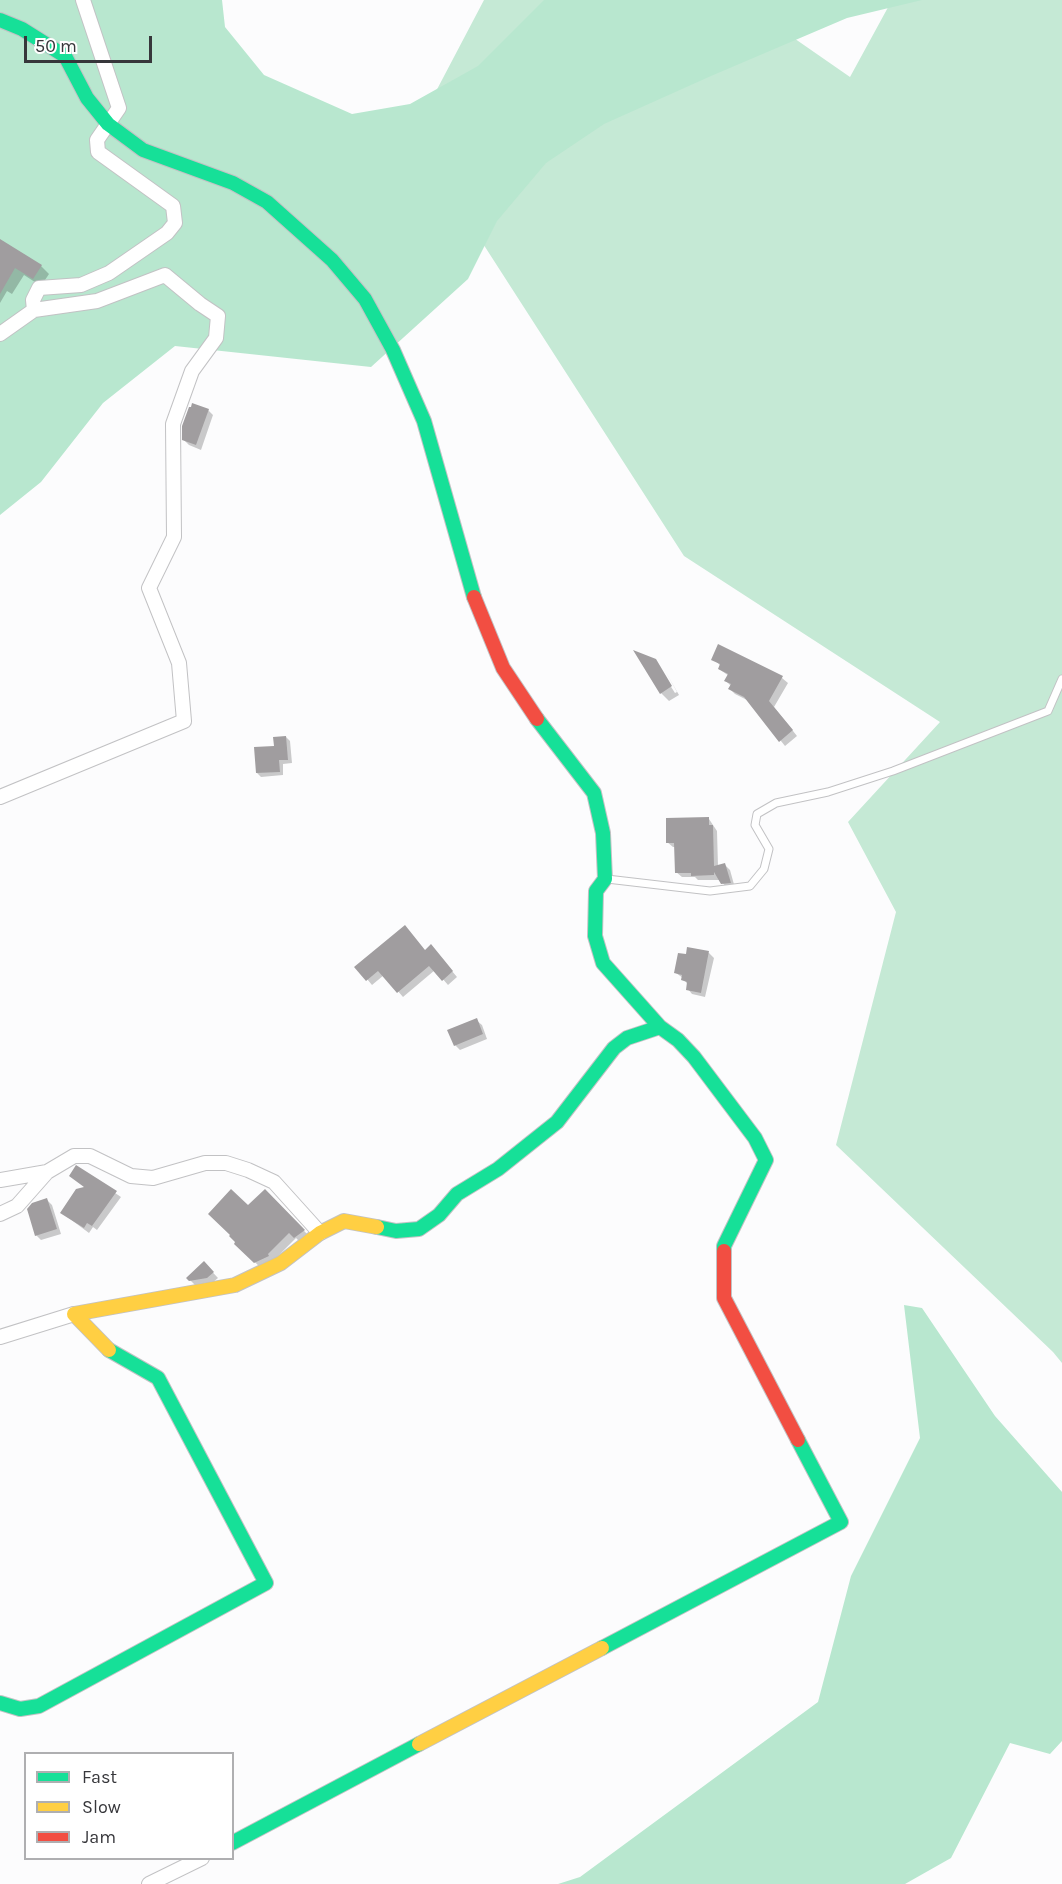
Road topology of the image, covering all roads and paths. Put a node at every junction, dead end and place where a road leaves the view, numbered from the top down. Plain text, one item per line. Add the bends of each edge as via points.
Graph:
1 (83, 0) edge
2 (0, 20) edge
3 (108, 124) junction
4 (34, 310) junction
5 (0, 334) edge
6 (1062, 679) edge
7 (0, 797) edge
8 (605, 879) junction
9 (660, 1027) junction
10 (47, 1172) junction
11 (0, 1179) edge
12 (0, 1214) edge
13 (320, 1233) junction
14 (74, 1314) junction
15 (0, 1337) edge
16 (0, 1703) edge
17 (234, 1842) edge
18 (198, 1860) edge
19 (148, 1884) edge

1 - 3 street via 119,108
2 - 3 street via 65,56 87,98
3 - 4 street via 98,140 98,152 173,206 175,223 167,233 109,273 81,285 39,288 33,300
3 - 8 street via 143,150 233,183 267,202 332,260 365,299 393,350 424,421 478,609 503,668 594,793 603,833
4 - 5 street
4 - 7 street via 98,301 165,275 218,316 216,338 192,371 173,424 174,537 149,588 179,663 184,721
6 - 8 lane via 1048,711 893,771 828,792 776,803 757,814 755,825 769,849 764,869 750,886 710,891
8 - 9 street via 596,891 595,936 603,963
9 - 13 street via 627,1038 614,1048 557,1122 498,1169 457,1194 439,1215 419,1229 396,1231 344,1221
9 - 17 street via 694,1057 755,1138 766,1160 724,1246 724,1298 841,1522
10 - 11 street
10 - 12 street via 17,1206
10 - 13 street via 74,1156 90,1156 131,1176 153,1178 205,1163 226,1163 274,1182
13 - 14 street via 280,1263 235,1285
14 - 15 street
14 - 16 street via 110,1351 158,1378 266,1583 39,1706 20,1709
18 - 19 street

